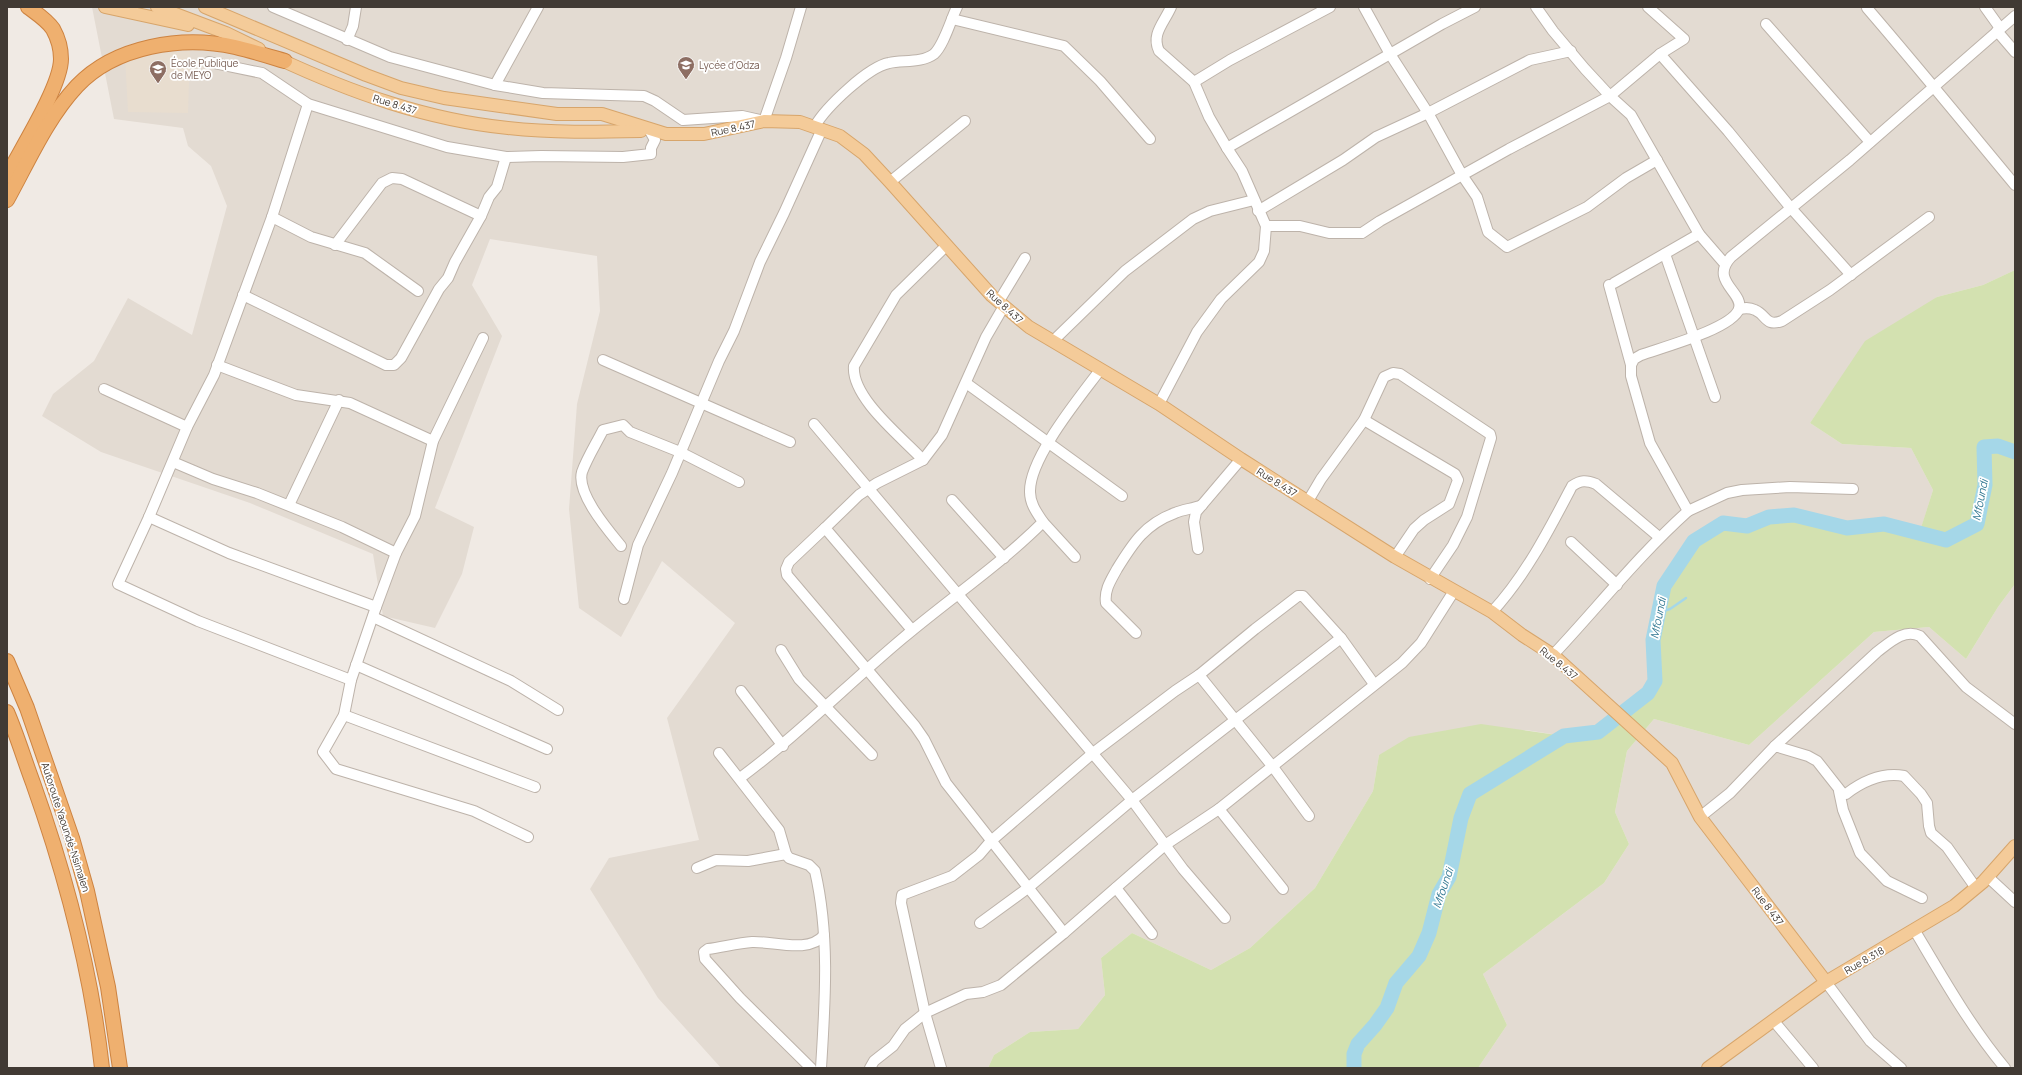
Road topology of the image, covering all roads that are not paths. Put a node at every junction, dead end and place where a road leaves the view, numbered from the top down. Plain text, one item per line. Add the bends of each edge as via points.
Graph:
1 (28, 7) edge
2 (105, 7) edge
3 (156, 7) edge
4 (205, 7) edge
5 (273, 7) edge
6 (356, 7) edge
7 (538, 7) edge
8 (801, 7) edge
9 (957, 7) edge
10 (1171, 7) edge
11 (1330, 7) edge
12 (1364, 7) edge
13 (1475, 7) edge
14 (1536, 7) edge
15 (1648, 7) edge
16 (1985, 7) edge
17 (1867, 8) edge
18 (2015, 16) edge
19 (952, 19) junction
20 (1766, 24) dead end
21 (1999, 30) junction
22 (226, 33) junction
23 (347, 40) junction
24 (1571, 51) junction
25 (2015, 52) edge
26 (1390, 54) junction
27 (1660, 54) junction
28 (285, 61) junction
29 (209, 62) dead end
30 (1194, 82) junction
31 (495, 85) junction
32 (1934, 88) junction
33 (1610, 96) junction
34 (308, 104) junction
35 (1428, 113) junction
36 (764, 121) junction
37 (965, 121) dead end
38 (819, 127) junction
39 (650, 131) junction
40 (1150, 139) dead end
41 (1870, 142) junction
42 (1228, 148) junction
43 (506, 157) junction
44 (1657, 160) junction
45 (1462, 175) junction
46 (7, 176) edge
47 (890, 182) junction
48 (2015, 185) edge
49 (7, 200) edge
50 (1254, 200) junction
51 (1790, 207) junction
52 (1258, 211) junction
53 (482, 216) junction
54 (272, 217) junction
55 (1928, 217) dead end
56 (1266, 226) junction
57 (1700, 234) junction
58 (335, 245) junction
59 (947, 246) junction
60 (1665, 254) junction
61 (1025, 258) dead end
62 (1725, 264) junction
63 (1851, 275) junction
64 (418, 291) dead end
65 (243, 295) junction
66 (1001, 304) junction
67 (1739, 309) junction
68 (1695, 336) junction
69 (483, 338) dead end
70 (1053, 341) junction
71 (603, 360) dead end
72 (217, 365) junction
73 (1631, 365) junction
74 (1100, 370) junction
75 (966, 383) junction
76 (104, 389) dead end
77 (1715, 397) dead end
78 (339, 400) junction
79 (701, 404) junction
80 (1159, 404) junction
81 (1364, 420) junction
82 (814, 424) dead end
83 (187, 427) junction
84 (433, 441) junction
85 (790, 442) dead end
86 (1049, 442) junction
87 (680, 452) junction
88 (1241, 459) junction
89 (923, 460) junction
90 (173, 462) junction
91 (739, 482) dead end
92 (868, 489) junction
93 (1853, 489) dead end
94 (1122, 496) dead end
95 (952, 500) dead end
96 (1308, 501) junction
97 (289, 505) junction
98 (1202, 505) junction
99 (1688, 511) junction
100 (149, 517) junction
101 (1043, 522) junction
102 (825, 528) junction
103 (1659, 537) junction
104 (1571, 542) dead end
105 (621, 546) dead end
106 (1198, 549) dead end
107 (396, 553) junction
108 (1075, 557) dead end
109 (1395, 557) junction
110 (1004, 558) junction
111 (1430, 579) junction
112 (1617, 585) junction
113 (1454, 591) junction
114 (958, 596) junction
115 (624, 599) dead end
116 (374, 612) junction
117 (1492, 612) junction
118 (912, 630) junction
119 (1136, 633) dead end
120 (1341, 638) junction
121 (782, 650) dead end
122 (1553, 655) junction
123 (7, 661) edge
124 (356, 665) junction
125 (867, 669) junction
126 (1199, 675) junction
127 (351, 680) junction
128 (1374, 684) junction
129 (741, 691) dead end
130 (826, 707) junction
131 (558, 710) dead end
132 (7, 712) edge
133 (344, 715) junction
134 (1236, 720) junction
135 (2015, 724) edge
136 (783, 746) junction
137 (1775, 746) junction
138 (547, 749) dead end
139 (719, 753) dead end
140 (1092, 753) junction
141 (872, 755) dead end
142 (1273, 767) junction
143 (740, 778) junction
144 (535, 788) dead end
145 (1839, 791) junction
146 (1132, 800) junction
147 (1219, 809) junction
148 (1309, 816) dead end
149 (1700, 817) junction
150 (528, 837) dead end
151 (992, 841) junction
152 (1165, 845) junction
153 (2015, 846) edge
154 (786, 854) junction
155 (697, 868) dead end
156 (1988, 877) junction
157 (1028, 888) junction
158 (1116, 888) junction
159 (1976, 888) junction
160 (1283, 889) dead end
161 (1922, 898) dead end
162 (2015, 902) edge
163 (1225, 918) dead end
164 (980, 923) dead end
165 (1914, 931) junction
166 (1064, 933) junction
167 (824, 934) junction
168 (1152, 934) dead end
169 (1826, 982) junction
170 (925, 1013) junction
171 (1773, 1020) junction
172 (102, 1068) edge
173 (120, 1068) edge
174 (811, 1068) edge
175 (821, 1068) edge
176 (870, 1068) edge
177 (941, 1068) edge
178 (1708, 1068) edge
179 (1812, 1068) edge
180 (1902, 1068) edge
181 (2006, 1068) edge

1 - 46 highway via 43,18 52,29 59,45 61,60 52,91
2 - 22 main road
3 - 22 main road, Rue 8.437
4 - 39 main road, Rue 8.437 via 401,88 481,105 556,114 602,114
5 - 23 street
6 - 23 street via 353,26
7 - 31 street
8 - 36 street
9 - 19 street
10 - 30 street via 1156,36 1156,44 1159,51
11 - 30 street
12 - 26 street
13 - 26 street
14 - 24 street
15 - 27 street via 1684,39
16 - 21 street
17 - 32 street
18 - 21 street
19 - 38 street via 938,49 932,55 888,63 876,68 822,114
19 - 40 street via 1064,46 1100,81
20 - 41 street
21 - 25 street
21 - 32 street
22 - 28 main road, Rue 8.437
23 - 31 street via 390,57
24 - 33 street
24 - 35 street via 1530,60
26 - 35 street
26 - 42 street
27 - 33 street
27 - 51 street
28 - 39 main road, Rue 8.437 via 352,90 391,103 470,123 554,131
28 - 49 highway via 234,47 190,42 166,44 122,56 94,72 77,86 40,140
29 - 34 street via 262,73
30 - 42 street via 1209,116
31 - 36 street via 543,93 644,96 682,120 742,116
32 - 41 street
32 - 48 street
33 - 44 street via 1631,115
33 - 45 street
34 - 43 street via 446,147
34 - 54 street
35 - 45 street
35 - 52 street via 1376,137
36 - 38 main road, Rue 8.437 via 800,122
36 - 39 main road, Rue 8.437 via 704,134 666,134
37 - 47 street
38 - 47 main road, Rue 8.437 via 852,144
38 - 79 street
39 - 43 street via 655,140 651,154 622,157
41 - 51 street
42 - 50 street via 1242,171
43 - 53 street via 496,187
44 - 45 street via 1626,178 1587,207 1507,247 1488,232 1477,197
44 - 57 street
45 - 56 street via 1362,233 1329,233 1300,226
47 - 59 main road, Rue 8.437
50 - 52 street
50 - 70 street via 1192,218 1125,271
51 - 62 street
51 - 63 street
52 - 56 street
53 - 58 street via 402,179 392,178 382,183
53 - 65 street via 401,358 394,365 386,365
54 - 58 street via 311,237
54 - 65 street
55 - 63 street
56 - 80 street via 1264,251 1259,262 1212,311
57 - 60 street
57 - 62 street
58 - 64 street via 365,253
59 - 66 main road, Rue 8.437
59 - 89 street via 896,295 854,366 858,384 868,402
60 - 68 street
60 - 73 street via 1612,284
61 - 66 street
62 - 67 street via 1723,275 1739,303
63 - 67 street via 1775,324 1769,322 1757,310
65 - 72 street
66 - 70 main road, Rue 8.437 via 1029,327
66 - 75 street
67 - 68 street via 1734,316 1708,332
68 - 73 street via 1641,355 1634,359
68 - 77 street
69 - 84 street
70 - 74 main road, Rue 8.437
71 - 79 street
72 - 78 street via 296,395
72 - 83 street
73 - 99 street via 1631,376 1650,443
74 - 80 main road, Rue 8.437
74 - 86 street
75 - 86 street
75 - 89 street via 942,436
76 - 83 street
78 - 84 street
78 - 97 street
79 - 85 street
79 - 87 street
80 - 88 main road, Rue 8.437
81 - 96 street
81 - 109 street via 1455,474 1458,480 1449,504 1414,529
81 - 111 street via 1382,380 1386,375 1393,373 1400,374 1490,434 1491,438 1467,517 1453,545
82 - 92 street
83 - 90 street
84 - 107 street via 416,516
86 - 94 street
86 - 101 street via 1030,485 1033,507
87 - 91 street
87 - 105 street via 630,432 623,425 603,430 582,473 582,489
87 - 115 street via 638,545
88 - 96 main road, Rue 8.437
88 - 98 street
89 - 92 street
90 - 97 street via 213,480
90 - 100 street
92 - 102 street
92 - 114 street
93 - 99 street via 1790,486 1742,490 1728,493
95 - 110 street
96 - 109 main road, Rue 8.437
97 - 107 street
98 - 106 street via 1196,512 1194,522
98 - 119 street via 1174,513 1143,532 1133,543 1111,580 1106,591 1106,603
99 - 103 street
100 - 116 street via 229,553
100 - 127 street via 118,584 198,621
101 - 108 street
101 - 110 street
102 - 118 street
102 - 125 street via 789,562 786,568 787,575
103 - 112 street
103 - 117 street via 1596,484 1587,480 1580,481 1572,486 1539,547
104 - 112 street
107 - 116 street
109 - 111 main road, Rue 8.437
110 - 114 street
111 - 113 main road, Rue 8.437
112 - 122 street
113 - 117 main road, Rue 8.437
113 - 128 street via 1412,654
114 - 118 street
114 - 140 street via 990,630
116 - 124 street
116 - 131 street via 511,681
117 - 122 main road, Rue 8.437
118 - 125 street
120 - 126 street via 1303,596 1298,596
120 - 128 street
120 - 134 street
121 - 130 street via 799,679
122 - 149 main road, Rue 8.437 via 1672,763
123 - 173 highway, Autoroute Yaoundé-Nsimalen via 27,708 72,838 87,891 108,987
124 - 127 street
124 - 138 street
125 - 130 street
125 - 151 street via 924,739 946,783
126 - 134 street
126 - 140 street
127 - 133 street
128 - 142 street
129 - 136 street
130 - 136 street
130 - 141 street
132 - 172 highway, Autoroute Yaoundé-Nsimalen via 62,868 80,936
133 - 144 street
133 - 150 street via 323,752 336,770 474,811
134 - 142 street
134 - 146 street
135 - 137 street via 1966,687 1920,636 1913,633 1905,634 1877,652
136 - 143 street
137 - 145 street via 1817,761
137 - 149 street via 1730,793
139 - 143 street
140 - 146 street
140 - 151 street
142 - 147 street
142 - 148 street
143 - 154 street via 779,830
145 - 159 street via 1846,794 1866,780 1888,775 1904,776 1926,803 1932,833 1948,847
145 - 161 street via 1843,810 1860,853 1887,881
146 - 152 street
146 - 157 street
147 - 152 street
147 - 160 street
149 - 169 main road, Rue 8.437
151 - 157 street
151 - 170 street via 952,876 902,895
152 - 158 street
152 - 163 street
153 - 156 main road, Rue 8.318
154 - 155 street via 748,861 716,860
154 - 167 street via 789,858 809,865 815,871
156 - 159 main road, Rue 8.318
156 - 162 street
157 - 164 street
157 - 166 street
158 - 166 street
158 - 168 street
159 - 165 main road, Rue 8.318 via 1954,906
165 - 169 main road, Rue 8.318
165 - 181 street via 1965,1014
166 - 170 street via 1001,985 983,992 966,994
167 - 174 street via 814,943 793,945 753,942 708,949 704,952 705,958 740,998
167 - 175 street via 826,998
169 - 171 main road, Rue 8.318
169 - 180 street via 1870,1041
170 - 176 street via 905,1029 893,1046 874,1061
170 - 177 street
171 - 178 main road, Rue 8.318
171 - 179 street

